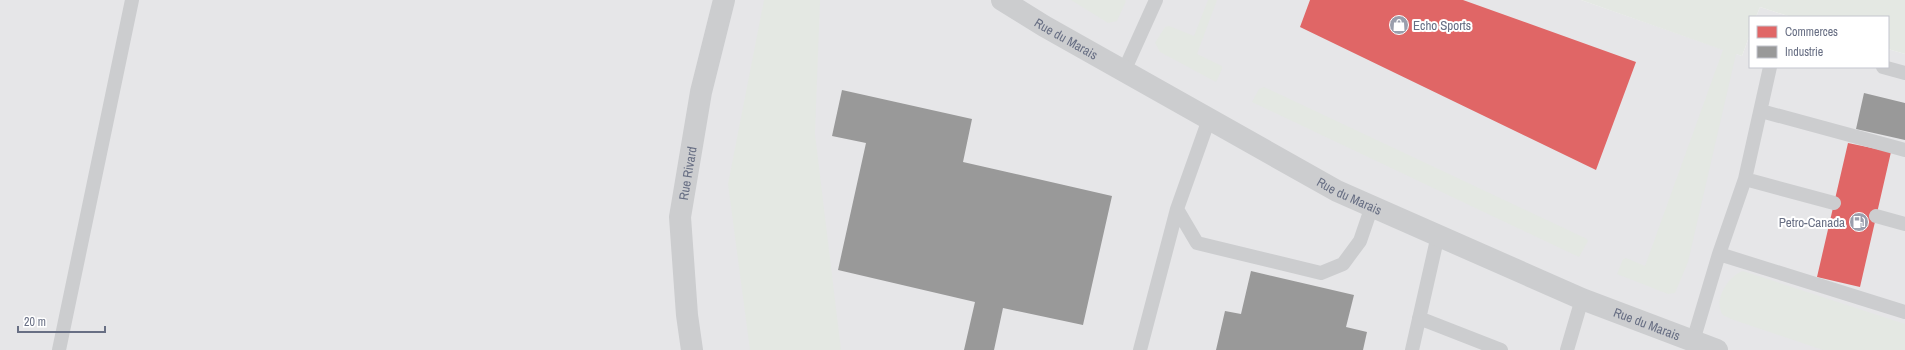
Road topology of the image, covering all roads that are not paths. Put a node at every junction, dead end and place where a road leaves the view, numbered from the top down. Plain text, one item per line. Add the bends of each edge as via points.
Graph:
1 (132, 0) edge
2 (724, 0) edge
3 (1002, 0) edge
4 (1156, 0) edge
5 (1770, 68) edge
6 (1886, 68) edge
7 (1124, 71) junction
8 (1905, 74) edge
9 (1761, 111) junction
10 (1209, 118) junction
11 (1905, 150) edge
12 (1745, 179) junction
13 (1834, 203) dead end
14 (1372, 206) junction
15 (1177, 209) junction
16 (1876, 216) dead end
17 (1905, 224) edge
18 (1438, 235) junction
19 (1719, 254) junction
20 (1582, 299) junction
21 (1905, 312) edge
22 (1420, 318) junction
23 (1692, 346) edge
24 (59, 350) edge
25 (692, 350) edge
26 (1140, 350) edge
27 (1412, 350) edge
28 (1502, 350) edge
29 (1567, 350) edge
30 (1717, 350) edge

1 - 24 lane
2 - 25 street, Rue Rivard via 701,92 680,217
3 - 7 street, Rue du Marais
4 - 7 lane
5 - 9 lane
6 - 8 lane
7 - 10 street, Rue du Marais
9 - 11 lane
9 - 12 lane
10 - 14 street, Rue du Marais via 1338,191
10 - 15 lane
12 - 13 lane
12 - 19 lane
14 - 15 lane via 1360,241 1343,264 1321,273 1197,243
14 - 18 street, Rue du Marais
15 - 26 lane
16 - 17 lane
18 - 20 street, Rue du Marais
18 - 22 lane
19 - 21 lane
19 - 23 lane
20 - 23 street, Rue du Marais
20 - 29 lane
22 - 27 lane
22 - 28 lane
23 - 30 street, Rue du Marais

